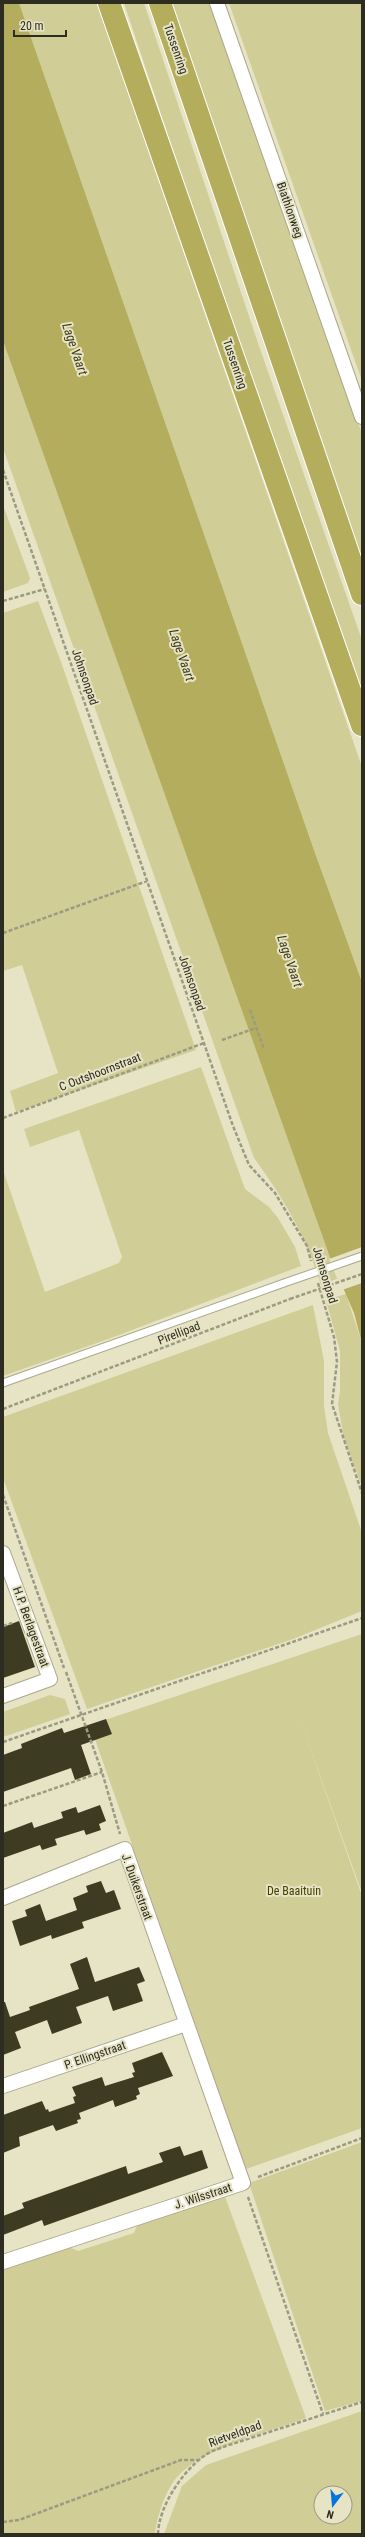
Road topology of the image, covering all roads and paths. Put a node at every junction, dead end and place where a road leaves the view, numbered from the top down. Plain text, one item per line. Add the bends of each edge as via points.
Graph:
1 (109, 3) edge
2 (160, 3) edge
3 (217, 3) edge
4 (362, 417) edge
5 (3, 470) edge
6 (45, 589) junction
7 (362, 594) edge
8 (3, 601) edge
9 (362, 725) edge
10 (147, 881) junction
11 (3, 933) edge
12 (250, 1010) dead end
13 (256, 1028) junction
14 (222, 1040) dead end
15 (204, 1043) junction
16 (264, 1049) dead end
17 (3, 1118) edge
18 (362, 1256) edge
19 (313, 1268) dead end
20 (362, 1274) edge
21 (317, 1282) dead end
22 (3, 1383) edge
23 (3, 1409) edge
24 (362, 1493) edge
25 (3, 1495) edge
26 (3, 1552) edge
27 (362, 1618) edge
28 (3, 1696) edge
29 (81, 1716) junction
30 (3, 1742) edge
31 (102, 1772) junction
32 (3, 1806) edge
33 (125, 1849) junction
34 (3, 1898) edge
35 (186, 2024) junction
36 (3, 2086) edge
37 (362, 2138) edge
38 (243, 2183) junction
39 (3, 2262) edge
40 (362, 2402) edge
41 (323, 2414) junction
42 (198, 2460) junction
43 (3, 2522) edge
44 (158, 2534) edge

1 - 9 highway, Tussenring
2 - 7 highway, Tussenring
3 - 4 street, Biathlonweg
5 - 6 path, Johnsonpad
6 - 8 path
6 - 10 path, Johnsonpad
10 - 11 path
10 - 15 path, Johnsonpad
12 - 13 path
13 - 14 path
13 - 16 path
15 - 17 path, C Outshoornstraat
15 - 19 path, Johnsonpad via 249,1165 275,1194 307,1246
18 - 22 lane, bridge
20 - 23 path, Pirellipad, bridge
21 - 24 path, Johnsonpad via 334,1337 337,1362 332,1404
25 - 29 path
26 - 28 street, H.P. Berlagestraat via 50,1679
27 - 29 path
29 - 30 path
29 - 31 path
31 - 32 path
31 - 33 path
33 - 34 street, J. Duikerstraat
33 - 35 street, J. Duikerstraat
35 - 36 street, P. Ellingstraat
35 - 38 street, J. Wilsstraat
37 - 38 path
38 - 39 street, J. Wilsstraat
38 - 41 path
40 - 41 path, Rietveldpad
41 - 42 path, Rietveldpad via 226,2446
42 - 43 path via 181,2460 19,2520
42 - 44 path, Rietveldpad via 185,2473 166,2507

